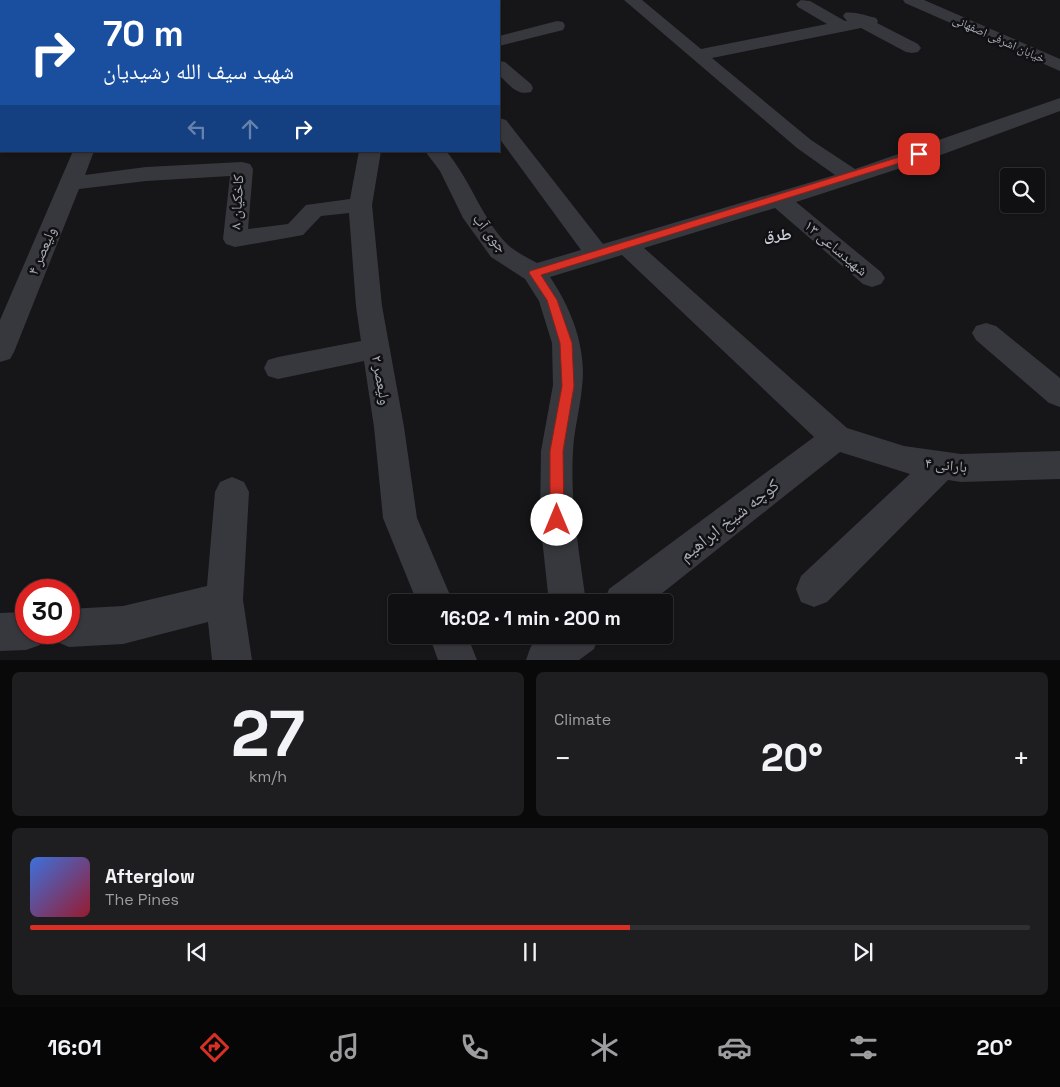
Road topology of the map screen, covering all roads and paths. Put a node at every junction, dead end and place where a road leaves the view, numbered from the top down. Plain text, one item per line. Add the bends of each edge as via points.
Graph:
1 (911, 0) edge
2 (638, 1) edge
3 (804, 4) dead end
4 (843, 19) junction
5 (557, 26) dead end
6 (500, 41) edge
7 (912, 48) dead end
8 (698, 56) junction
9 (1060, 66) edge
10 (500, 67) edge
11 (507, 94) dead end
12 (1060, 104) edge
13 (500, 125) edge
14 (84, 152) edge
15 (370, 152) edge
16 (436, 152) edge
17 (850, 176) junction
18 (71, 183) junction
19 (778, 198) junction
20 (360, 205) junction
21 (626, 245) junction
22 (597, 254) junction
23 (534, 273) junction
24 (872, 278) dead end
25 (986, 333) dead end
26 (376, 348) junction
27 (0, 352) edge
28 (278, 368) dead end
29 (1060, 395) edge
30 (836, 438) junction
31 (942, 465) junction
32 (1060, 465) edge
33 (232, 492) dead end
34 (814, 589) dead end
35 (432, 594) edge
36 (566, 594) edge
37 (632, 594) edge
38 (224, 600) junction
39 (80, 627) edge
40 (15, 631) edge
41 (0, 632) edge
42 (452, 644) edge
43 (232, 660) edge
44 (458, 660) edge

1 - 9 street, خیابان اشرفی اصفهانی
2 - 8 street
3 - 4 street
4 - 7 street via 866,22
4 - 8 street
5 - 6 street
8 - 17 street via 804,144
10 - 11 street via 524,88
12 - 17 street via 989,132
13 - 22 street
14 - 18 street, ولیعصر ۴
15 - 20 street, ولیعصر ۲
16 - 23 street, جوی آب via 450,169 475,218 500,251
17 - 19 street
18 - 20 street, کاخکیان ۸ via 146,174 242,169 235,239 295,230 314,210
18 - 27 street, ولیعصر ۴
19 - 21 street
19 - 24 street, شهیدساعی ۱۳
20 - 26 street, ولیعصر ۲
21 - 22 street
21 - 30 street
22 - 23 street
23 - 36 street, جوی آب via 552,300 566,343 568,386 557,461 557,520
25 - 29 street
26 - 28 street
26 - 35 street, ولیعصر ۲ via 400,518
30 - 31 street, بارانی ۴ via 904,460
30 - 37 street, کوچه شیخ ابراهیم
31 - 32 street, بارانی ۴ via 961,468
31 - 34 street
33 - 38 street
38 - 39 street via 123,625
38 - 43 street
40 - 41 street
42 - 44 street

